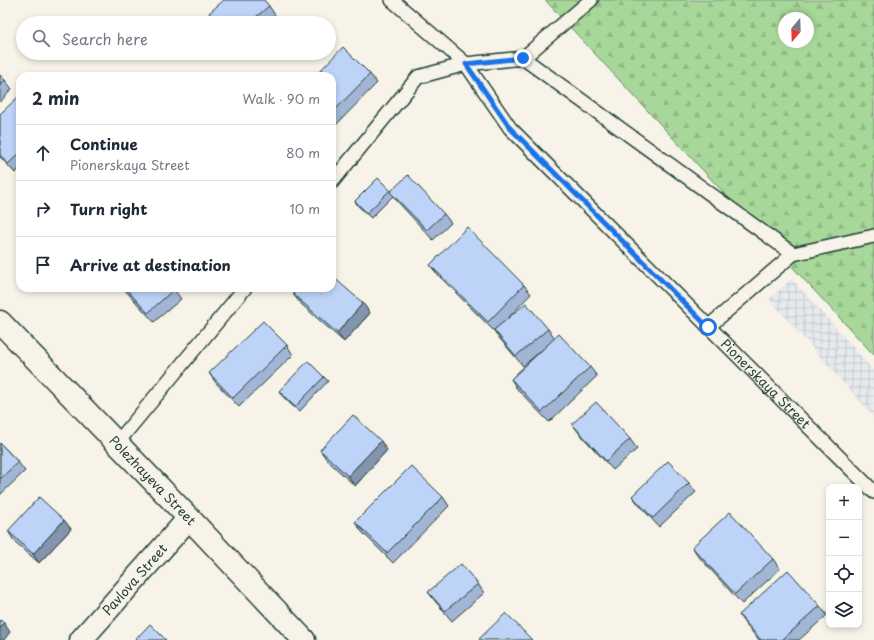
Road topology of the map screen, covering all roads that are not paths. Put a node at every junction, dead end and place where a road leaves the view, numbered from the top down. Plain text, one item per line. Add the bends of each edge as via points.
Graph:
1 (392, 0) edge
2 (591, 0) edge
3 (523, 58) junction
4 (466, 64) junction
5 (336, 177) edge
6 (874, 236) edge
7 (793, 254) junction
8 (242, 292) edge
9 (0, 322) edge
10 (708, 327) junction
11 (117, 443) junction
12 (874, 492) edge
13 (189, 518) junction
14 (80, 640) edge
15 (304, 640) edge

1 - 4 lane, Pionerskaya Street
2 - 3 lane
3 - 4 lane
3 - 7 lane
4 - 5 lane via 418,77
4 - 10 lane, Pionerskaya Street via 510,128
6 - 7 lane
7 - 10 lane
8 - 11 lane
9 - 11 main road, Polezhayeva Street
10 - 12 lane, Pionerskaya Street
11 - 13 main road, Polezhayeva Street
13 - 14 main road, Pavlova Street
13 - 15 main road, Polezhayeva Street

